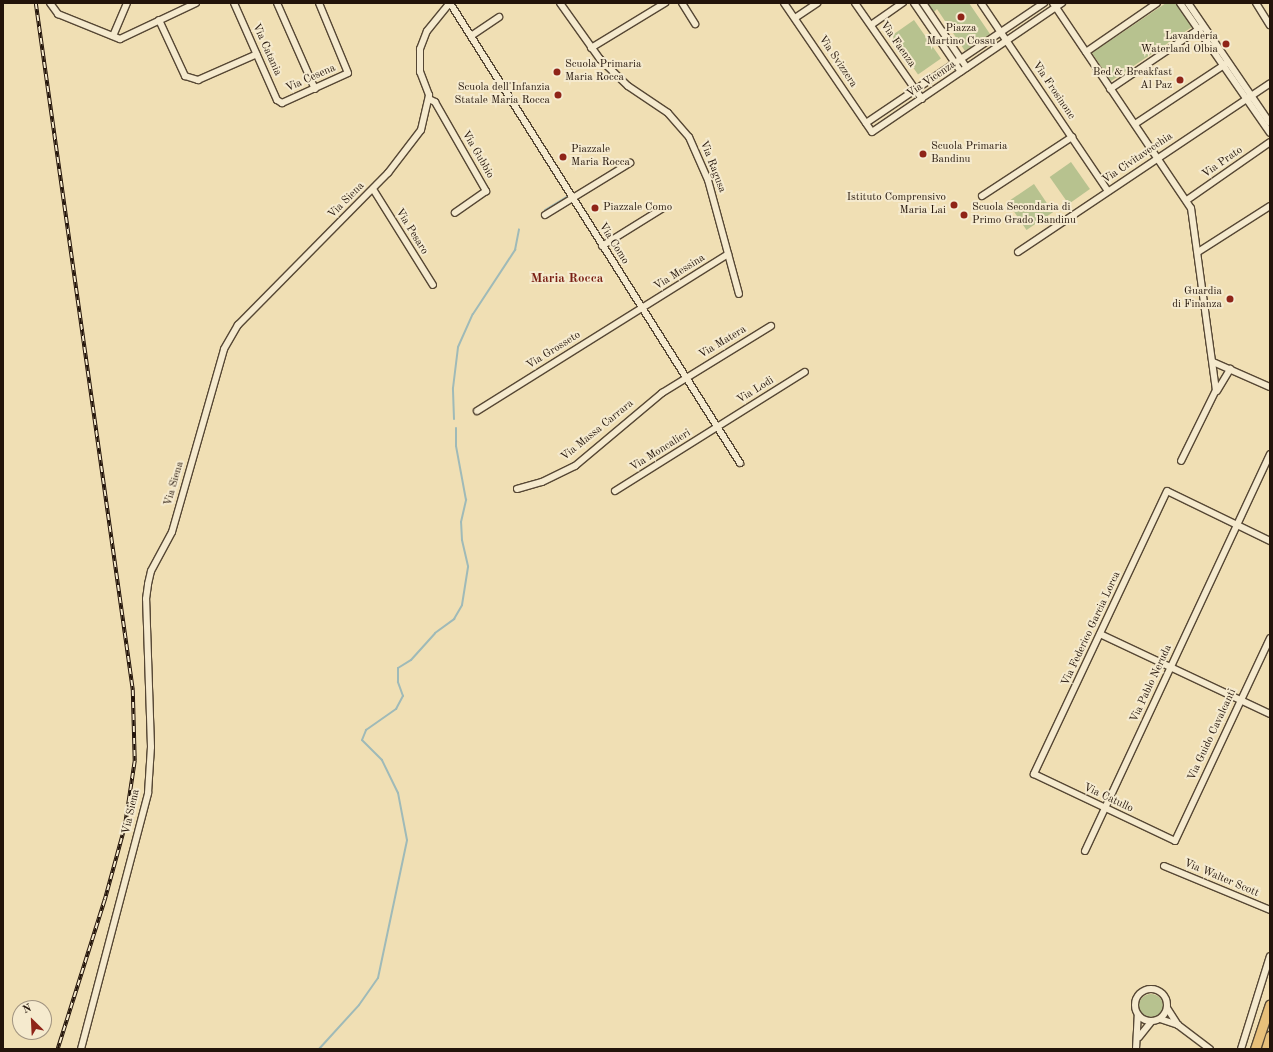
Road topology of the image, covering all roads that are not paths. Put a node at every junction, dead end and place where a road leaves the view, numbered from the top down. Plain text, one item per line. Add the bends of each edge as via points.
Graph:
1 (50, 3) edge
2 (127, 3) edge
3 (196, 3) edge
4 (234, 3) edge
5 (277, 3) edge
6 (319, 3) edge
7 (450, 3) edge
8 (560, 3) edge
9 (665, 3) edge
10 (682, 3) edge
11 (784, 3) edge
12 (817, 3) edge
13 (855, 3) edge
14 (903, 3) edge
15 (914, 3) edge
16 (923, 3) edge
17 (981, 3) edge
18 (1044, 3) edge
19 (1062, 3) edge
20 (1158, 3) edge
21 (1180, 3) edge
22 (1188, 3) edge
23 (1256, 3) edge
24 (1054, 5) edge
25 (499, 17) dead end
26 (795, 18) junction
27 (159, 20) junction
28 (695, 24) dead end
29 (870, 25) junction
30 (1270, 25) edge
31 (1201, 28) junction
32 (1000, 32) junction
33 (113, 36) junction
34 (471, 36) junction
35 (1006, 41) junction
36 (590, 48) junction
37 (1086, 52) junction
38 (257, 54) junction
39 (961, 59) junction
40 (955, 63) junction
41 (1225, 63) junction
42 (967, 68) junction
43 (961, 72) junction
44 (1270, 83) edge
45 (315, 88) junction
46 (1110, 89) junction
47 (916, 90) junction
48 (1249, 97) junction
49 (428, 99) junction
50 (922, 99) junction
51 (282, 103) joint
52 (866, 123) junction
53 (1270, 123) edge
54 (1135, 124) junction
55 (872, 132) joint
56 (1270, 133) edge
57 (1072, 137) junction
58 (1270, 142) edge
59 (1157, 158) junction
60 (630, 163) dead end
61 (373, 189) junction
62 (1108, 191) junction
63 (982, 196) dead end
64 (573, 198) junction
65 (1187, 200) junction
66 (1270, 206) edge
67 (663, 208) dead end
68 (455, 213) dead end
69 (545, 215) dead end
70 (602, 246) junction
71 (1018, 252) dead end
72 (1198, 252) junction
73 (728, 254) junction
74 (433, 285) dead end
75 (739, 294) dead end
76 (642, 308) junction
77 (771, 326) dead end
78 (1213, 362) junction
79 (1230, 369) junction
80 (805, 372) dead end
81 (686, 377) junction
82 (1270, 388) edge
83 (1216, 392) junction
84 (477, 411) dead end
85 (717, 427) junction
86 (1270, 454) edge
87 (1181, 461) dead end
88 (740, 463) dead end
89 (518, 489) dead end
90 (615, 491) dead end
91 (1237, 525) junction
92 (1270, 541) edge
93 (1100, 634) junction
94 (1270, 638) edge
95 (1171, 666) junction
96 (1241, 700) junction
97 (1270, 714) edge
98 (1034, 774) joint
99 (1105, 809) junction
100 (1175, 841) joint
101 (1085, 851) dead end
102 (1164, 866) dead end
103 (1270, 910) edge
104 (1270, 956) edge
105 (1270, 1004) edge
106 (1167, 1008) junction
107 (1138, 1015) junction
108 (1160, 1019) junction
109 (1151, 1022) junction
110 (1178, 1025) junction
111 (1270, 1036) edge
112 (1139, 1037) junction
113 (81, 1049) edge
114 (1136, 1049) edge
115 (1210, 1049) edge
116 (1241, 1049) edge
117 (1255, 1049) edge
118 (1266, 1049) edge

1 - 33 street via 58,14
2 - 33 street
3 - 27 street
4 - 38 street, Via Catania
5 - 45 street
6 - 45 street, Via Cesena via 348,73
7 - 34 street, Via Como
7 - 49 street, Via Siena via 427,32 420,49 420,72 428,88
8 - 36 street, Via Ragusa
9 - 36 street
10 - 28 street
11 - 26 street, Via Svizzera
12 - 26 street
13 - 29 street, Via Faenza
14 - 29 street
15 - 40 street
16 - 39 street
17 - 32 street, Via Frosinone
18 - 32 street, Via Vicenza
19 - 24 street, Via Vicenza
20 - 37 street
21 - 31 street
22 - 31 street
23 - 30 street
24 - 35 street, Via Vicenza
24 - 37 street
25 - 34 street
26 - 52 street, Via Svizzera
27 - 33 street via 120,39
27 - 38 street via 185,76 198,80
29 - 47 street, Via Faenza
31 - 41 street
31 - 46 street
32 - 35 street, Via Frosinone
32 - 39 street, Via Vicenza
34 - 64 street, Via Como
35 - 42 street, Via Vicenza
35 - 57 street, Via Frosinone
36 - 73 street, Via Ragusa via 628,86 668,113 689,137 708,180
37 - 46 street
38 - 51 street, Via Catania via 277,100
39 - 40 street, Via Vicenza
39 - 42 street
40 - 43 street
40 - 47 street, Via Vicenza
41 - 48 street
41 - 54 street
42 - 43 street, Via Vicenza
43 - 50 street, Via Vicenza
44 - 48 street, Via Civitavecchia
45 - 51 street, Via Cesena
46 - 54 street
47 - 50 street, Via Faenza
47 - 52 street, Via Vicenza
48 - 53 street
48 - 56 street
48 - 59 street, Via Civitavecchia
49 - 61 street, Via Siena via 421,130
49 - 68 street, Via Gubbio via 435,102 486,191
50 - 55 street, Via Vicenza
52 - 55 street, Via Svizzera
54 - 59 street
57 - 62 street, Via Frosinone
57 - 63 street
58 - 65 street, Via Prato
59 - 62 street, Via Civitavecchia
59 - 65 street
60 - 64 street
61 - 74 street, Via Pesaro
61 - 113 street, Via Siena via 238,325 224,349 172,532 151,571 148,584 146,599 151,747 148,793
62 - 71 street, Via Civitavecchia
64 - 69 street
64 - 70 street, Via Como
65 - 72 street via 1194,217
66 - 72 street
67 - 70 street
70 - 76 street, Via Como
72 - 78 street
73 - 75 street, Via Ragusa
73 - 76 street, Via Messina
76 - 81 street, Via Como
76 - 84 street, Via Grosseto
77 - 81 street, Via Matera
78 - 79 street
78 - 83 street
79 - 82 street
79 - 83 street
80 - 85 street, Via Lodi
81 - 85 street, Via Como
81 - 89 street, Via Massa Carrara via 640,409 575,466 542,482
83 - 87 street
85 - 88 street, Via Como
85 - 90 street, Via Moncalieri
86 - 91 street, Via Pablo Neruda
91 - 92 street
91 - 93 street, Via Federico Garcia Lorca via 1167,491
91 - 95 street, Via Pablo Neruda
93 - 95 street
93 - 98 street, Via Federico Garcia Lorca
94 - 96 street, Via Guido Cavalcanti
95 - 96 street
95 - 99 street, Via Pablo Neruda
96 - 97 street
96 - 100 street, Via Guido Cavalcanti
98 - 99 street, Via Catullo
99 - 100 street, Via Catullo
99 - 101 street, Via Pablo Neruda
102 - 103 street, Via Walter Scott
104 - 116 street
105 - 117 highway
106 - 107 street via 1167,1001 1161,992 1146,990 1136,1000
106 - 108 street
106 - 110 street
107 - 109 street
107 - 112 street
108 - 109 street
108 - 110 street
109 - 112 street
110 - 115 street
111 - 118 highway
112 - 114 street

